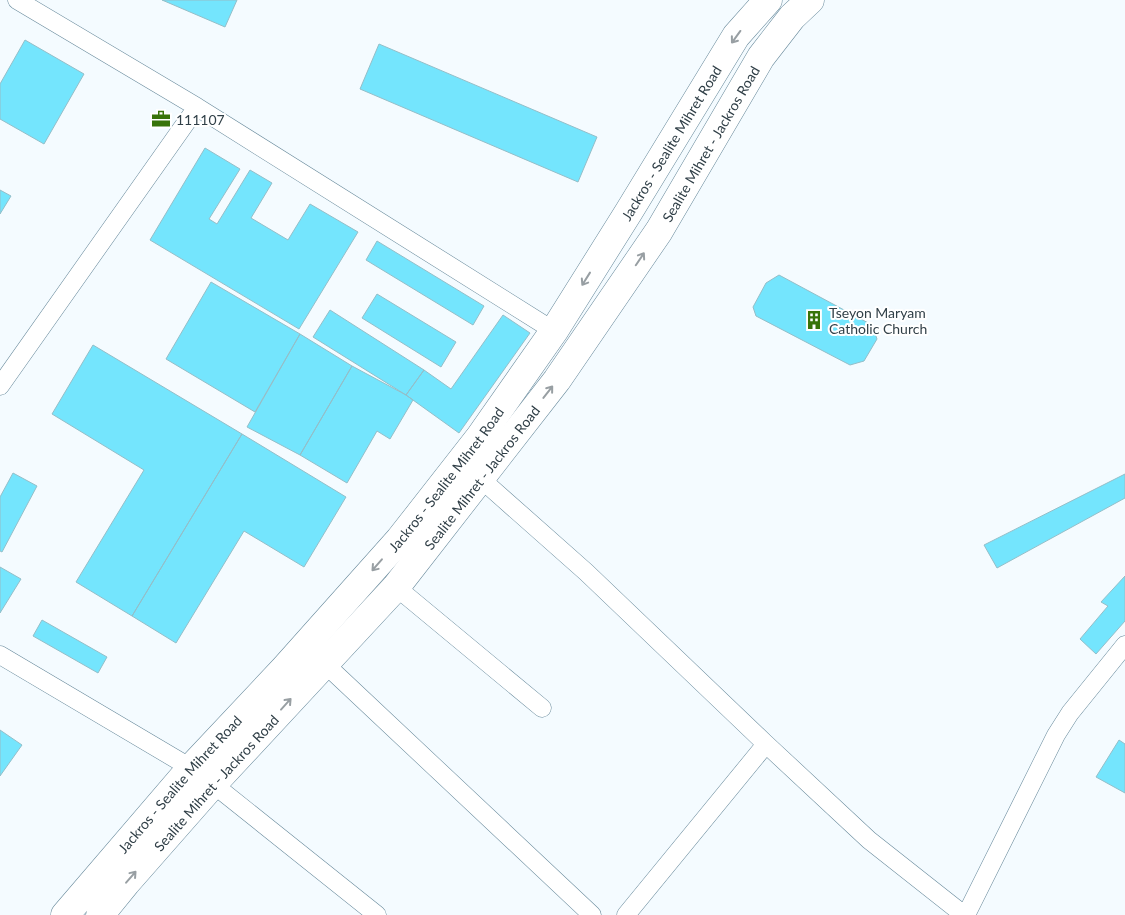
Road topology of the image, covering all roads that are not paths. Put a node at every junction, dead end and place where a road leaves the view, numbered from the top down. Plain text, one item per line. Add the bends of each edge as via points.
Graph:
1 (17, 0) edge
2 (768, 0) edge
3 (810, 0) edge
4 (197, 107) junction
5 (628, 213) junction
6 (659, 231) junction
7 (554, 331) junction
8 (0, 386) edge
9 (481, 478) junction
10 (396, 586) junction
11 (1125, 645) edge
12 (0, 656) edge
13 (324, 663) junction
14 (542, 708) dead end
15 (766, 744) junction
16 (191, 768) junction
17 (213, 784) junction
18 (65, 915) edge
19 (100, 915) edge
20 (377, 915) edge
21 (592, 915) edge
22 (626, 915) edge
23 (965, 915) edge

1 - 4 street
2 -> 5 main road, Jackros - Sealite Mihret Road via 736,36
3 - 6 main road, Sealite Mihret - Jackros Road via 792,17 761,57
4 - 7 street
4 - 8 street
5 - 6 main road
5 -> 7 main road, Jackros - Sealite Mihret Road
9 -> 6 main road, Sealite Mihret - Jackros Road via 557,380
7 -> 16 main road, Jackros - Sealite Mihret Road via 479,438 400,539
9 - 10 main road, Sealite Mihret - Jackros Road
9 - 15 street via 586,572
10 - 13 main road, Sealite Mihret - Jackros Road
10 - 14 street
11 - 23 street via 1056,735
12 - 16 street
17 -> 13 main road, Sealite Mihret - Jackros Road
13 - 21 street
15 - 22 street
15 - 23 street via 870,840
16 - 17 street
16 - 18 main road, Jackros - Sealite Mihret Road
19 -> 17 main road, Sealite Mihret - Jackros Road
17 - 20 street

